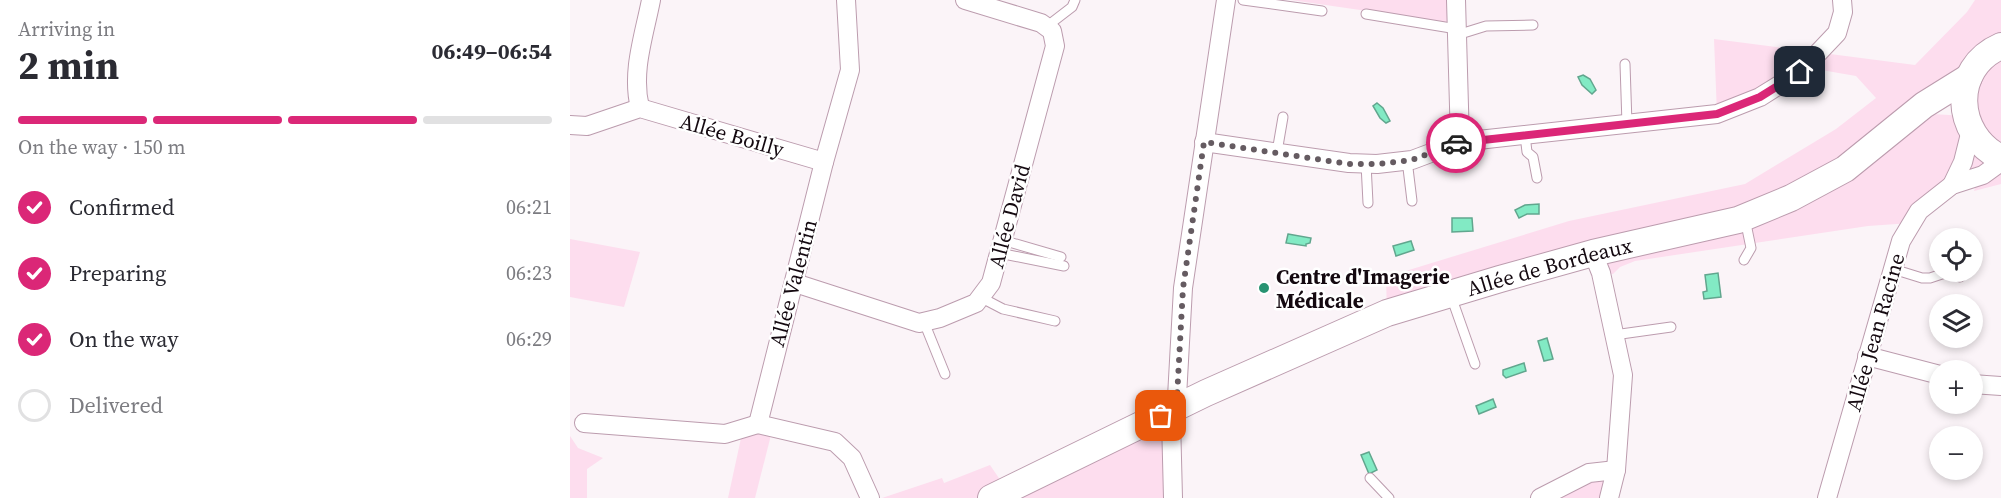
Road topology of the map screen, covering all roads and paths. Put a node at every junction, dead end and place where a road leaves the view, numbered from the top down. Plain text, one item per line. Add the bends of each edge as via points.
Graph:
1 (651, 0) edge
2 (846, 0) edge
3 (965, 0) edge
4 (1075, 0) edge
5 (1226, 0) edge
6 (1243, 0) edge
7 (1456, 0) edge
8 (1842, 0) edge
9 (1322, 11) dead end
10 (1366, 14) dead end
11 (1533, 25) dead end
12 (1046, 27) junction
13 (1457, 32) junction
14 (2001, 46) edge
15 (1625, 64) dead end
16 (1969, 77) junction
17 (640, 108) junction
18 (1283, 117) dead end
19 (1905, 119) junction
20 (1968, 123) junction
21 (570, 124) edge
22 (1627, 124) junction
23 (1525, 135) junction
24 (1204, 142) junction
25 (1460, 142) junction
26 (1277, 152) junction
27 (1407, 160) junction
28 (2001, 160) edge
29 (824, 162) junction
30 (1366, 164) junction
31 (1537, 178) dead end
32 (1952, 185) junction
33 (1412, 201) dead end
34 (1368, 203) dead end
35 (1745, 217) junction
36 (1000, 246) junction
37 (1593, 253) junction
38 (1744, 260) dead end
39 (1063, 261) dead end
40 (1893, 269) junction
41 (1929, 278) edge
42 (795, 283) junction
43 (1450, 293) junction
44 (980, 297) junction
45 (1054, 321) dead end
46 (924, 322) junction
47 (1671, 327) dead end
48 (1614, 335) junction
49 (1868, 356) junction
50 (1475, 364) dead end
51 (1929, 372) edge
52 (945, 374) dead end
53 (1983, 385) edge
54 (2001, 386) edge
55 (1174, 410) junction
56 (584, 423) dead end
57 (758, 424) junction
58 (1616, 470) junction
59 (1370, 478) dead end
60 (870, 498) edge
61 (991, 498) edge
62 (1173, 498) edge
63 (1389, 498) edge
64 (1540, 498) edge
65 (1609, 498) edge
66 (1827, 498) edge

1 - 17 street via 637,69
2 - 29 street, Allée Valentin via 850,70
3 - 12 street via 1041,22
4 - 12 lane via 1072,7
5 - 24 street
6 - 9 lane
7 - 13 street
8 - 22 street via 1837,33 1800,72 1760,97 1717,114
10 - 13 lane
11 - 13 lane via 1486,26
12 - 36 street, Allée David via 1052,31 1055,46
13 - 25 street
14 - 16 main road via 1982,58
15 - 22 lane
16 - 19 main road, Allée de Bordeaux
16 - 20 main road via 1964,97
17 - 21 street via 587,126
17 - 29 street, Allée Boilly
18 - 26 lane
19 - 20 main road via 1932,114
19 - 35 main road, Allée de Bordeaux via 1845,169
20 - 28 main road via 1982,146
20 - 32 street, Allée Jean Racine via 1963,162
22 - 23 street
23 - 25 street
23 - 31 lane
24 - 26 street
24 - 55 street via 1183,288
25 - 27 street
26 - 30 street
27 - 30 street
27 - 33 lane
28 - 32 street, Allée Jean Racine via 1983,175
29 - 42 street, Allée Valentin
30 - 34 lane
32 - 40 street, Allée Jean Racine via 1919,211 1901,241
35 - 37 main road, Allée de Bordeaux
35 - 38 lane via 1751,248
36 - 39 lane
36 - 44 street, Allée David via 991,283
37 - 43 main road, Allée de Bordeaux
37 - 48 street
40 - 41 lane
40 - 49 street, Allée Jean Racine
42 - 46 street
42 - 57 street, Allée Valentin
43 - 50 lane
43 - 55 main road, Allée de Bordeaux via 1387,313
44 - 45 lane via 1003,309
44 - 46 street via 976,303
46 - 52 lane
47 - 48 lane
48 - 58 street via 1623,375
49 - 51 street
49 - 66 street, Allée Jean Racine
53 - 54 street
55 - 61 main road, Allée de Bordeaux
55 - 62 street
56 - 57 street via 725,434
57 - 60 street via 835,442 852,458
58 - 64 street via 1590,473
58 - 65 street
59 - 63 lane

